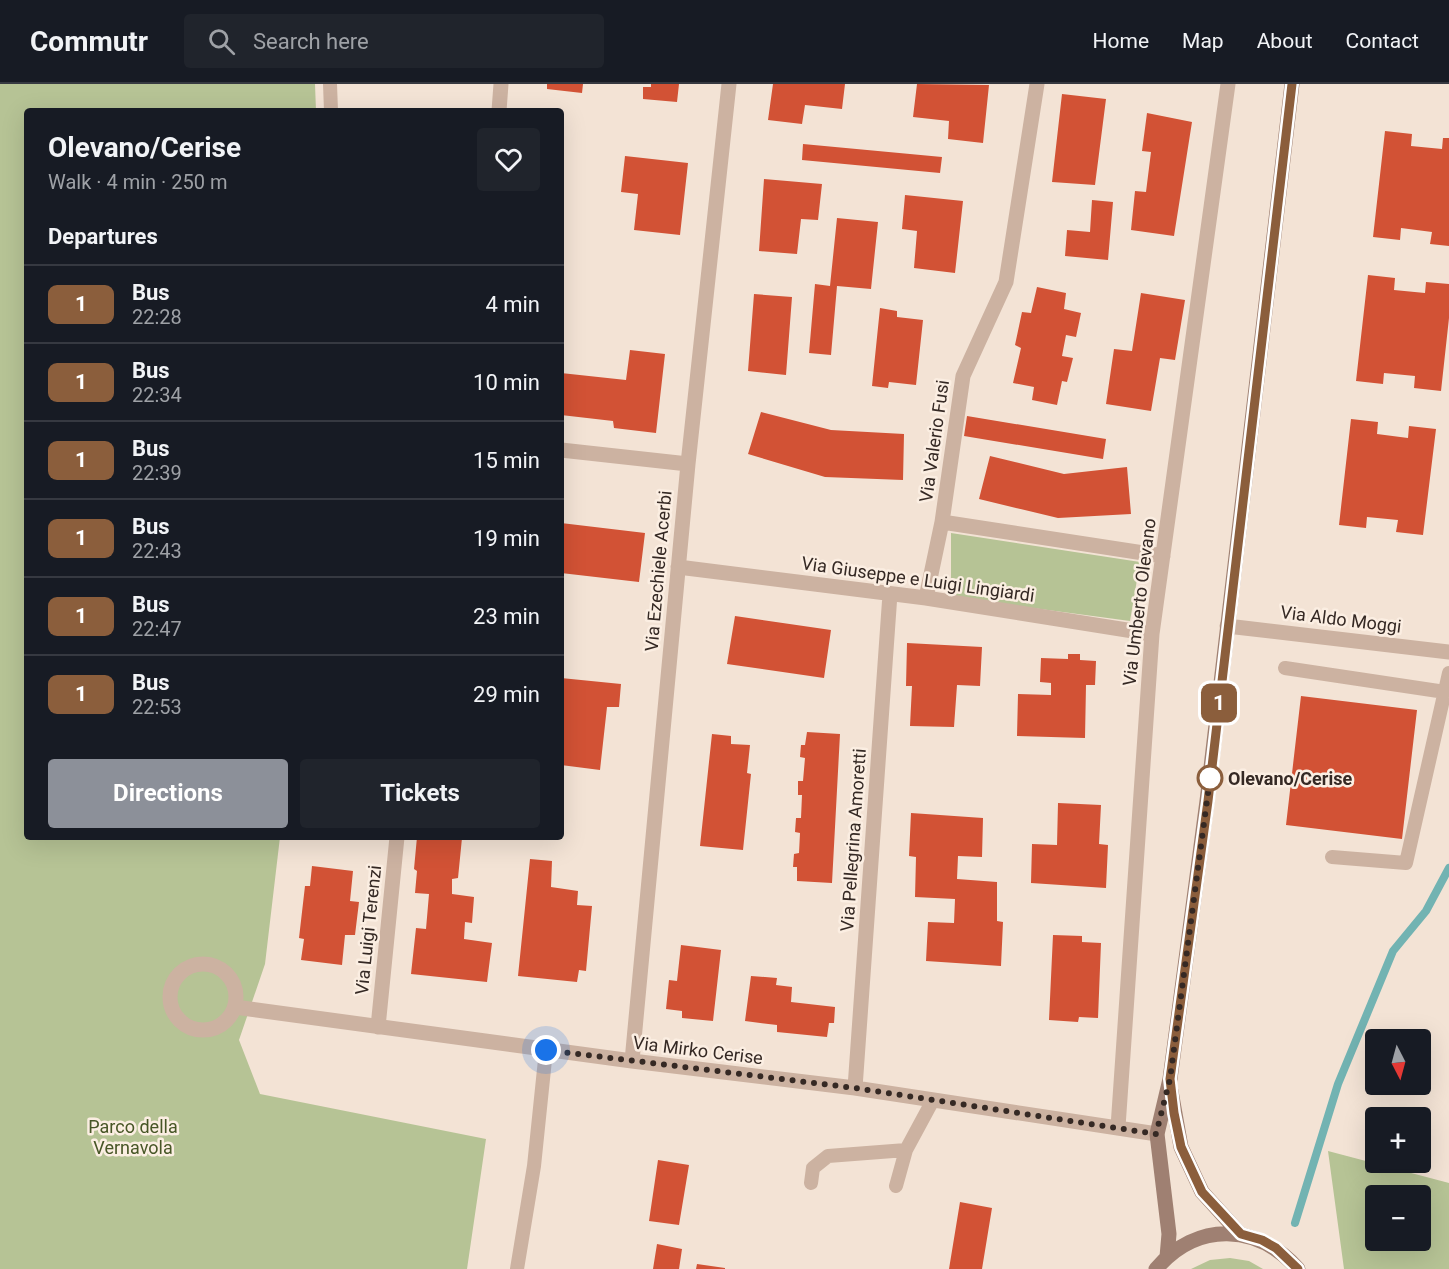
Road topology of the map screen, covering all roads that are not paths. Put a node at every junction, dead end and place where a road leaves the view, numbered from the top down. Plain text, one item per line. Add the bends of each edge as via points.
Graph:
1 (330, 84) edge
2 (501, 84) edge
3 (729, 84) edge
4 (1037, 84) edge
5 (1228, 84) edge
6 (1292, 84) edge
7 (331, 108) edge
8 (499, 108) edge
9 (564, 450) edge
10 (688, 464) junction
11 (942, 522) junction
12 (1163, 556) junction
13 (678, 567) junction
14 (890, 594) junction
15 (926, 598) junction
16 (1227, 626) junction
17 (1152, 634) junction
18 (1449, 652) edge
19 (1285, 668) dead end
20 (1449, 673) edge
21 (1445, 692) junction
22 (397, 840) edge
23 (1332, 857) dead end
24 (235, 1007) junction
25 (378, 1027) junction
26 (546, 1050) junction
27 (632, 1062) junction
28 (1170, 1079) junction
29 (855, 1088) junction
30 (933, 1100) junction
31 (1118, 1127) junction
32 (1156, 1134) junction
33 (906, 1150) junction
34 (811, 1183) dead end
35 (896, 1186) dead end
36 (1241, 1234) junction
37 (1167, 1257) junction
38 (517, 1269) edge
39 (1156, 1269) edge
40 (1298, 1269) edge

1 - 7 lane
2 - 8 street
3 - 10 street, Via Ezechiele Acerbi
4 - 11 street, Via Valerio Fusi via 1006,282 963,376
5 - 12 street, Via Umberto Olevano
6 - 16 street
9 - 10 street
10 - 13 street, Via Ezechiele Acerbi
11 - 12 street
11 - 15 street, Via Valerio Fusi
12 - 17 street, Via Umberto Olevano
13 - 14 street, Via Giuseppe e Luigi Lingiardi
13 - 27 street, Via Ezechiele Acerbi
14 - 15 street, Via Giuseppe e Luigi Lingiardi
14 - 29 street, Via Pellegrina Amoretti
15 - 17 street, Via Giuseppe e Luigi Lingiardi
16 - 18 street, Via Aldo Moggi
16 - 28 street
17 - 31 street, Via Umberto Olevano
19 - 21 lane
20 - 21 lane
21 - 23 lane via 1406,863
22 - 25 street, Via Luigi Terenzi
24 - 24 street via 234,986 221,969 200,964 189,967 173,982 172,1012 195,1030 205,1031 223,1024
24 - 25 street, Via Mirko Cerise
25 - 26 street, Via Mirko Cerise
26 - 27 street, Via Mirko Cerise
26 - 38 lane via 534,1166
27 - 29 street, Via Mirko Cerise
28 - 32 street
28 - 36 street via 1181,1147 1202,1192
29 - 30 street, Via Mirko Cerise
30 - 31 street, Via Mirko Cerise
30 - 33 lane
31 - 32 street, Via Mirko Cerise
32 - 37 street via 1168,1233
33 - 34 lane via 828,1156 813,1168
33 - 35 lane
36 - 37 street via 1209,1235 1186,1243
36 - 40 street via 1276,1248
37 - 39 street

